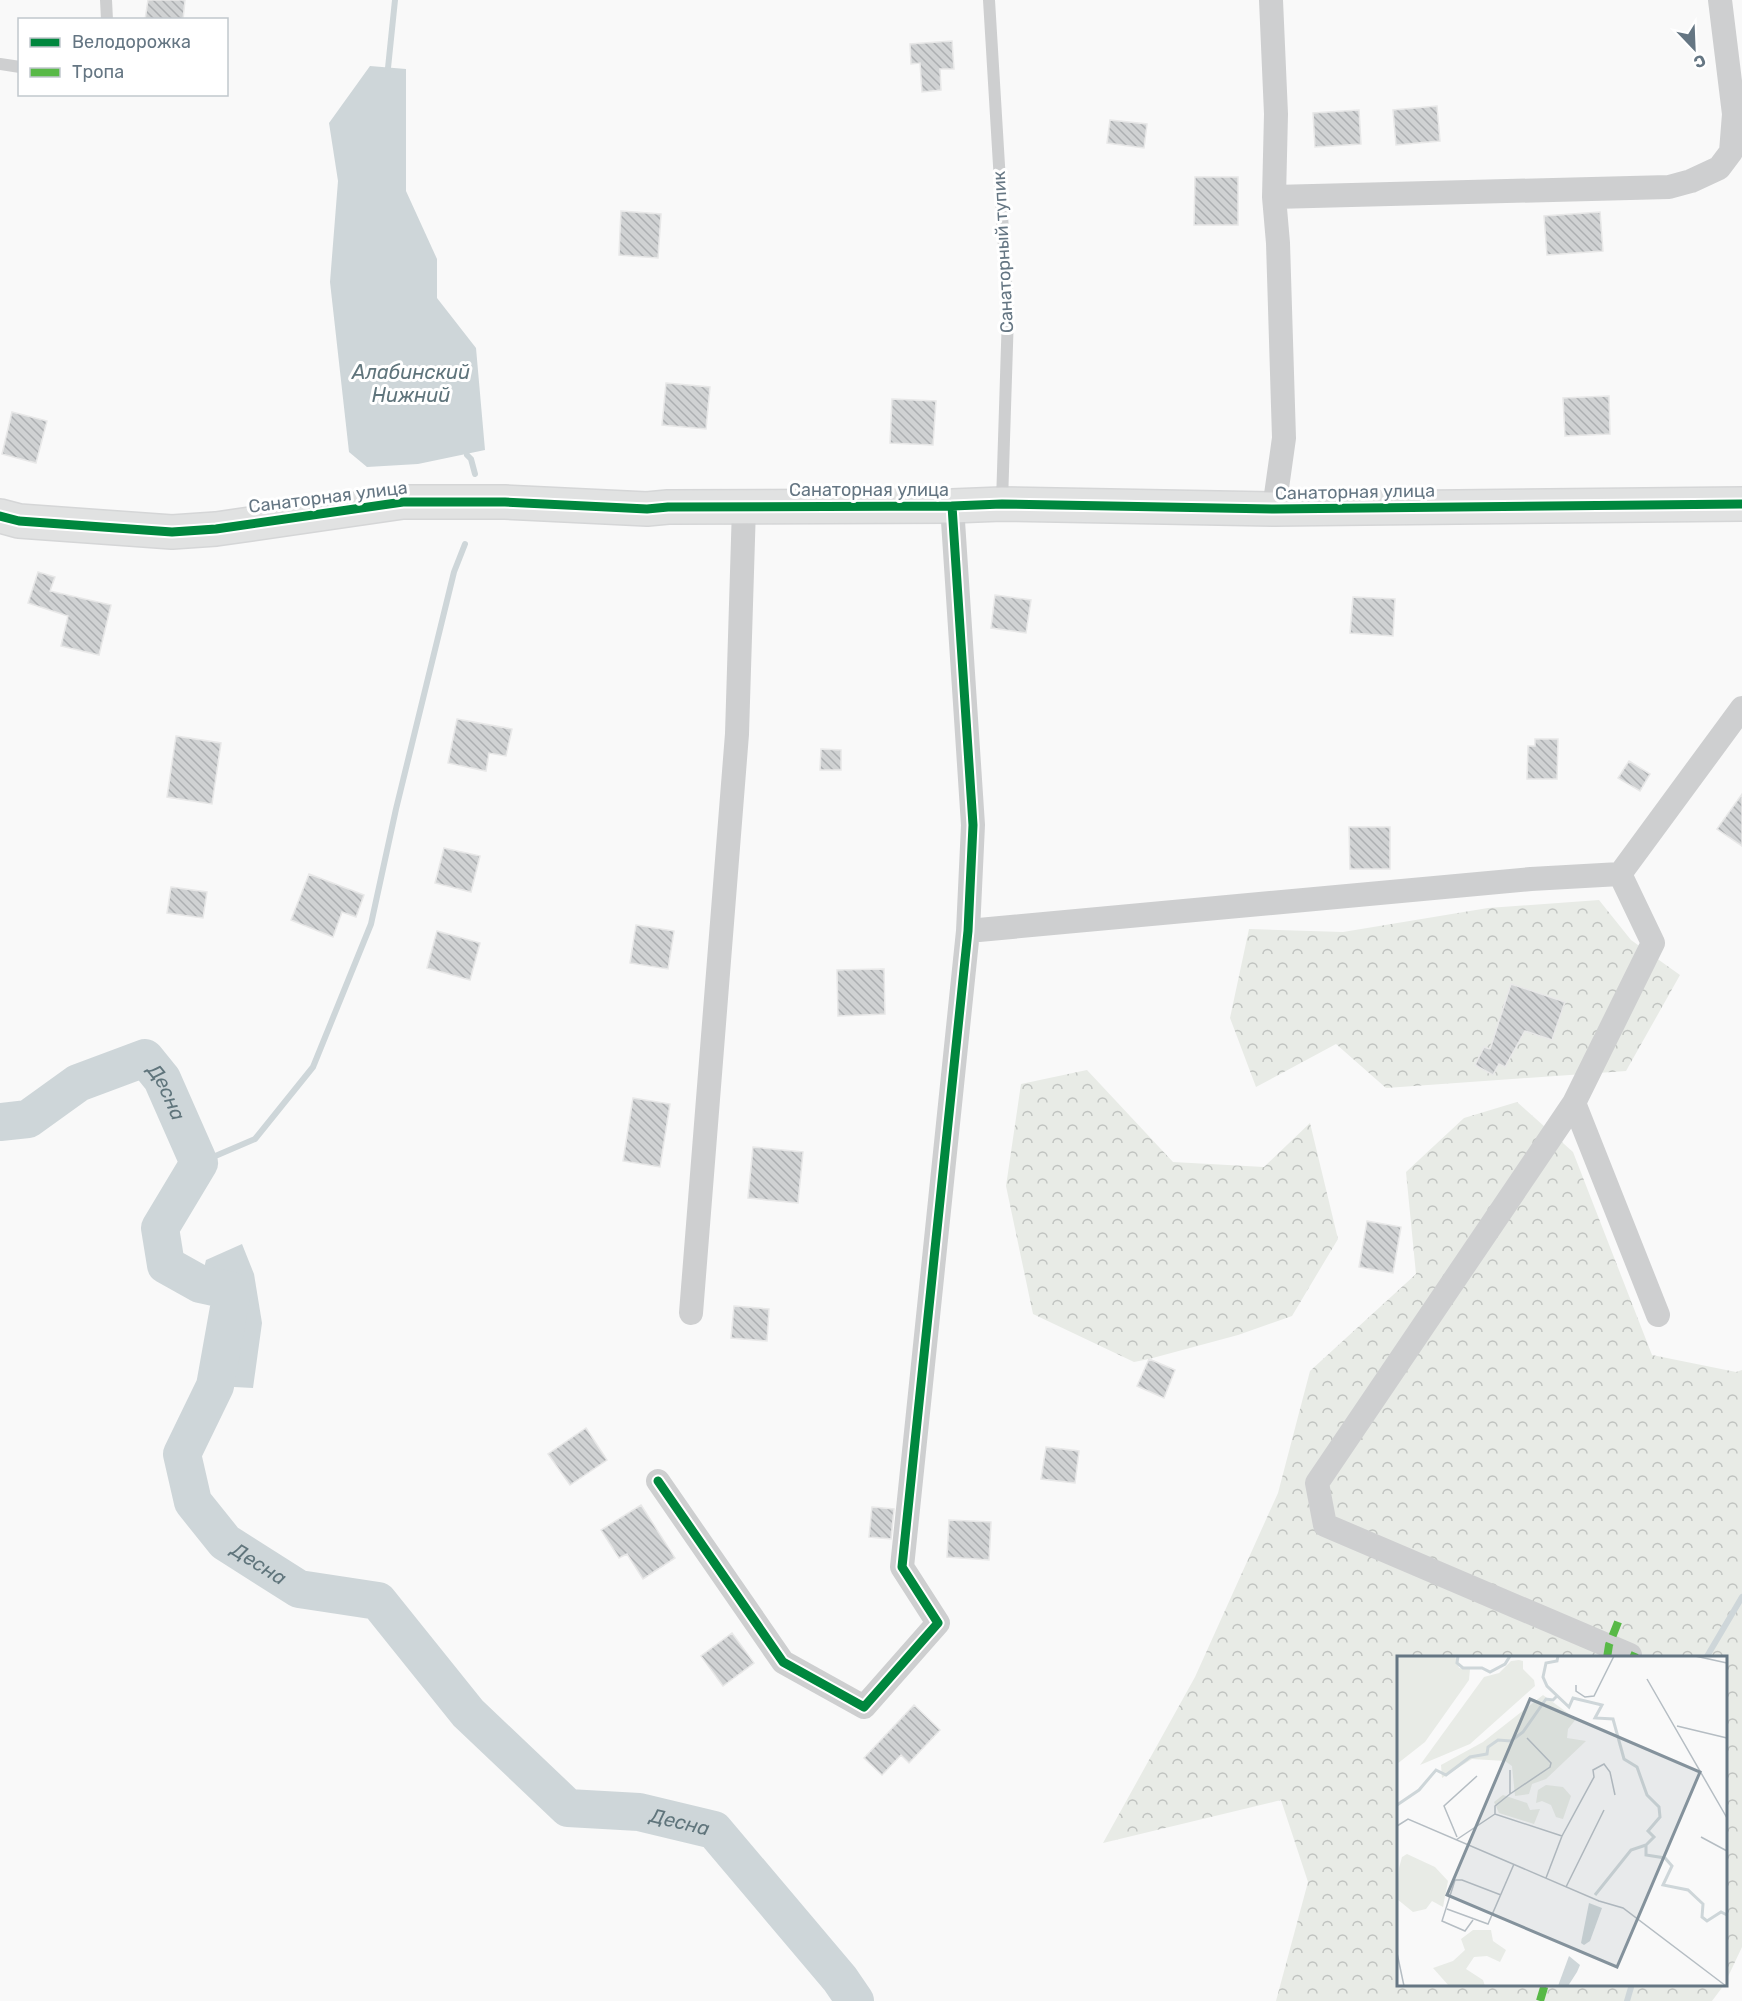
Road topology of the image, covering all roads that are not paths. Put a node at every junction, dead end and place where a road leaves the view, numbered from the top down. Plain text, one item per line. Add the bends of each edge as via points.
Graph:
1 (106, 0) edge
2 (989, 0) edge
3 (1271, 0) edge
4 (1720, 0) edge
5 (106, 18) edge
6 (0, 64) edge
7 (18, 67) edge
8 (1274, 197) junction
9 (1002, 504) junction
10 (1742, 504) edge
11 (952, 506) junction
12 (744, 507) junction
13 (1274, 509) junction
14 (0, 516) edge
15 (1742, 708) edge
16 (1620, 874) junction
17 (968, 932) junction
18 (1574, 1103) junction
19 (691, 1313) dead end
20 (1658, 1315) dead end
21 (658, 1480) dead end
22 (1630, 1655) dead end

1 - 5 lane
2 - 9 lane, Санаторный тупик via 1008,314
3 - 8 street via 1276,114
4 - 8 street via 1734,114 1731,152 1719,168 1690,181 1669,187
6 - 7 lane
8 - 13 street via 1284,438
9 - 11 street, Санаторная улица
9 - 13 street, Санаторная улица
10 - 13 street, Санаторная улица
11 - 12 street, Санаторная улица
11 - 17 street via 973,825
12 - 14 street, Санаторная улица via 647,509 403,502 172,532 19,521
12 - 19 street via 737,734
15 - 16 street
16 - 17 street
16 - 18 street via 1653,943
17 - 21 street via 902,1567 938,1623 864,1707 783,1662
18 - 20 street
18 - 22 street via 1317,1483 1325,1525

